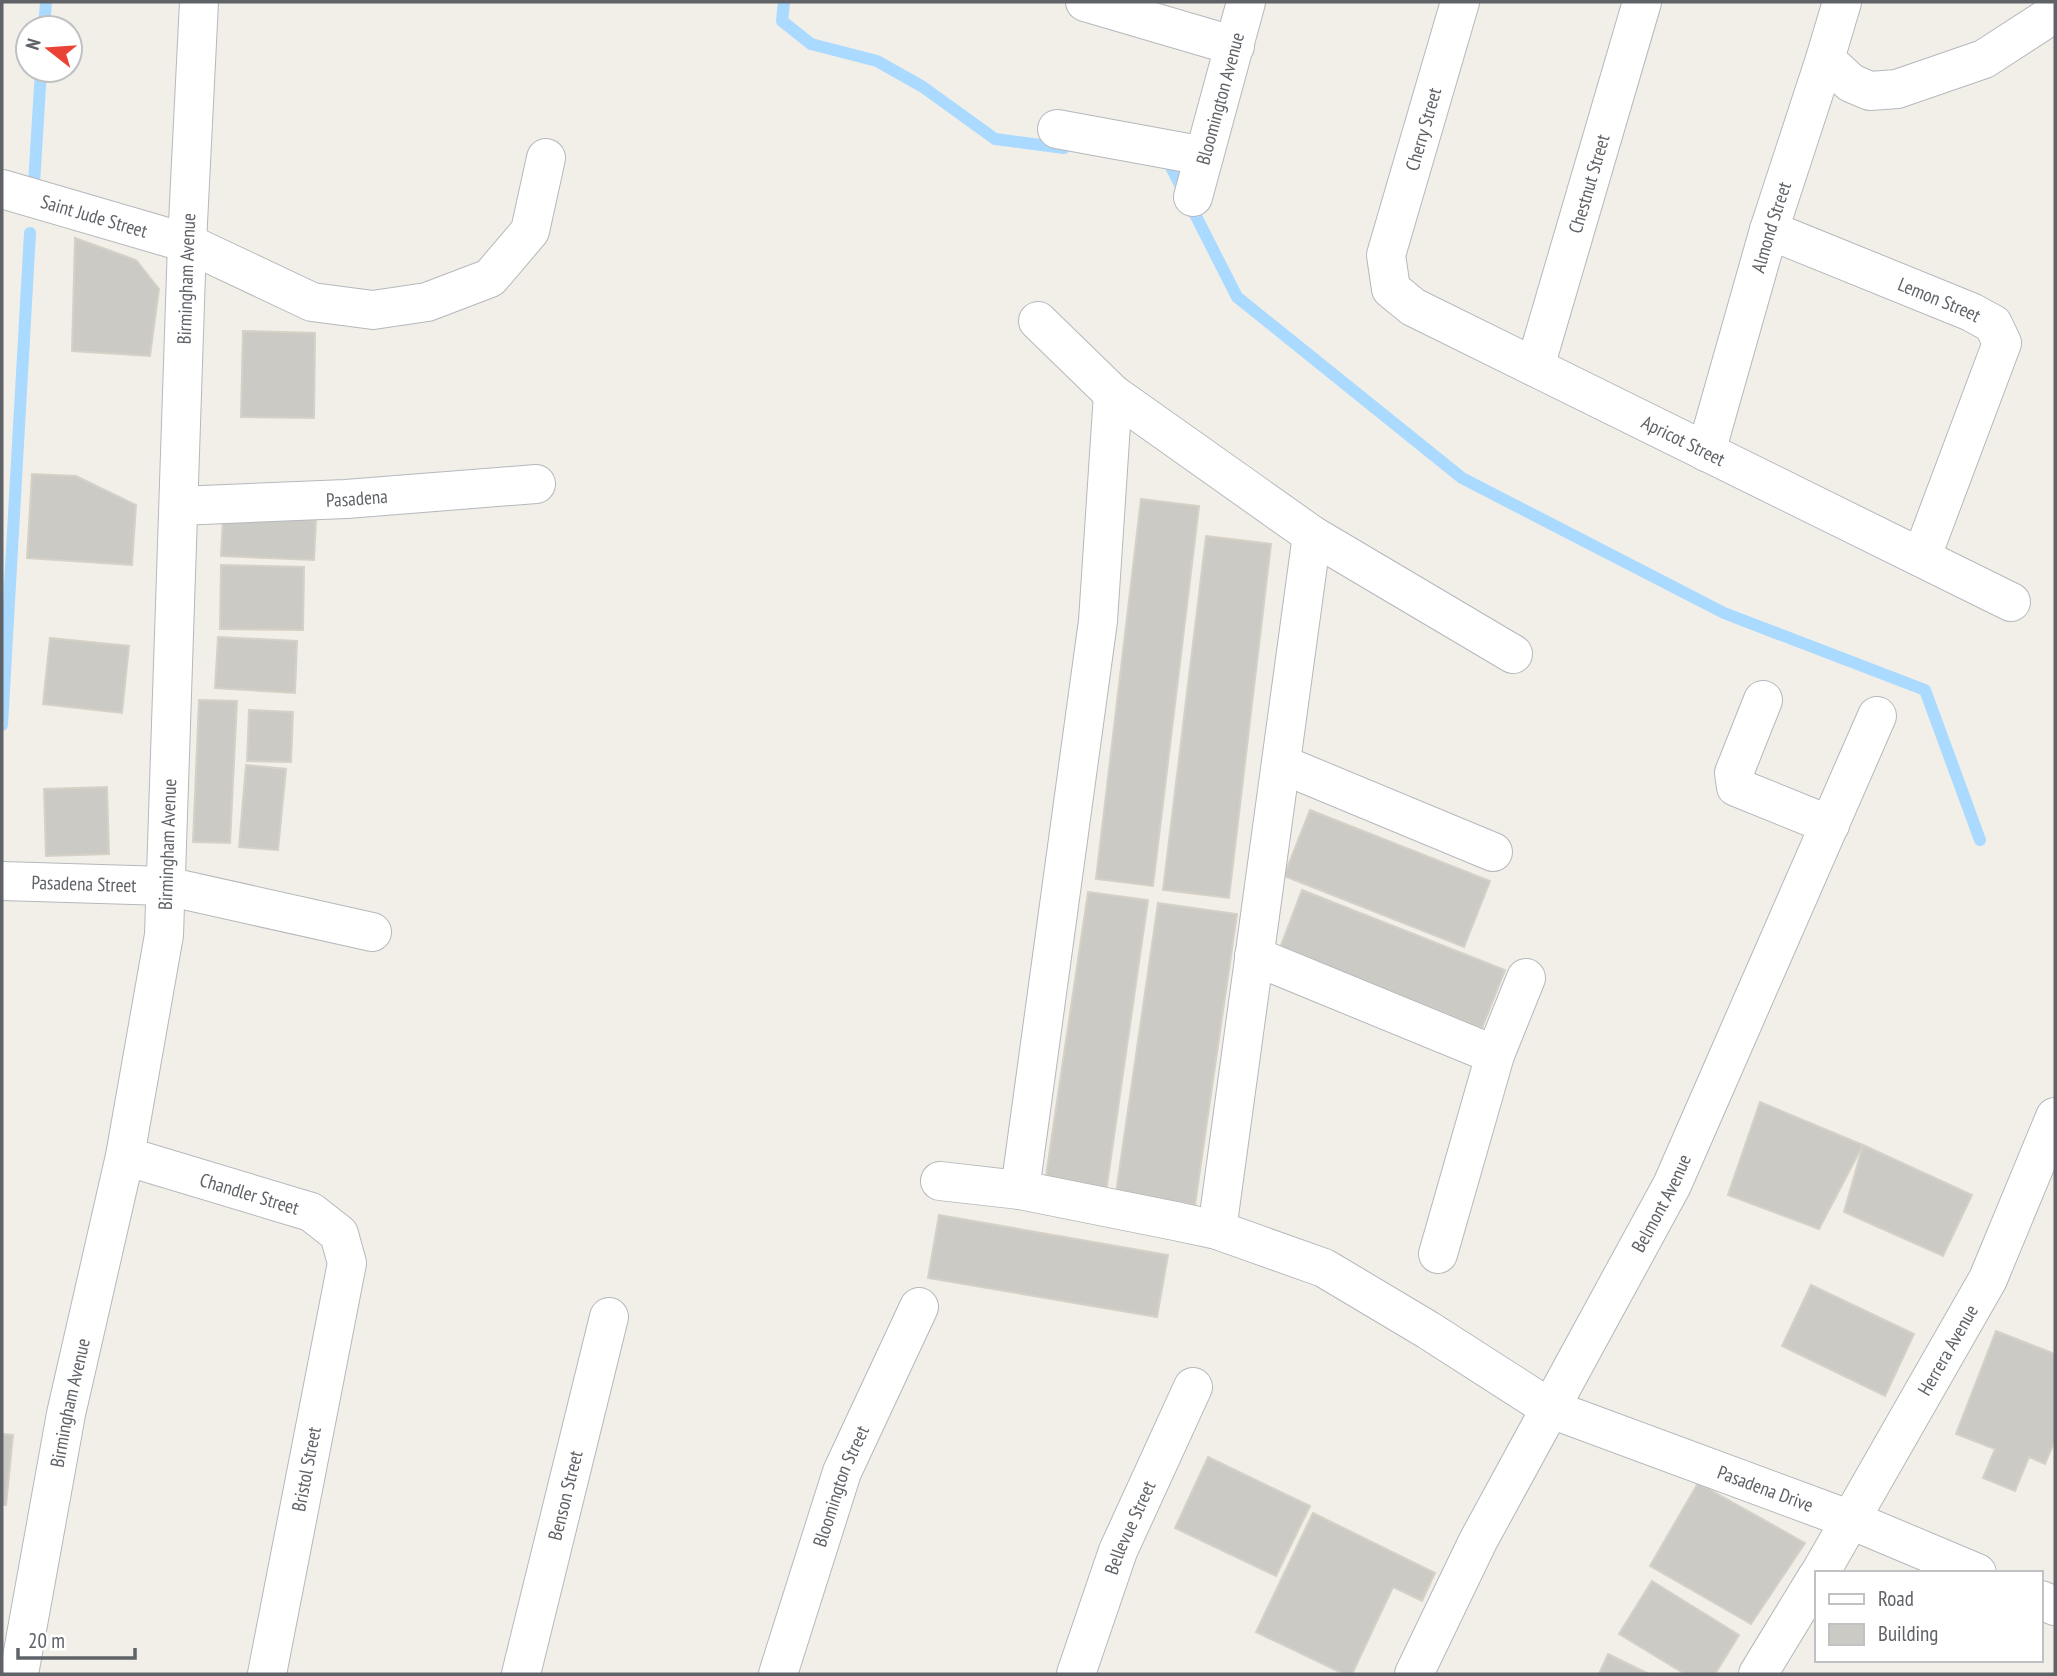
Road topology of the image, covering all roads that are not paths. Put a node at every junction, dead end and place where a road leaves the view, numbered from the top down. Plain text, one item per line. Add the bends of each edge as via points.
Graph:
1 (199, 2) edge
2 (1085, 2) edge
3 (1246, 2) edge
4 (1460, 2) edge
5 (1642, 2) edge
6 (1842, 2) edge
7 (2055, 13) edge
8 (1235, 46) junction
9 (1825, 59) junction
10 (1057, 129) dead end
11 (1204, 156) junction
12 (546, 158) dead end
13 (2, 189) edge
14 (1193, 197) dead end
15 (1769, 230) junction
16 (187, 243) junction
17 (1385, 256) joint
18 (1038, 321) dead end
19 (1535, 367) junction
20 (1113, 394) junction
21 (1706, 452) junction
22 (536, 484) dead end
23 (179, 506) junction
24 (1312, 535) junction
25 (1922, 556) junction
26 (2011, 602) dead end
27 (1513, 654) dead end
28 (1763, 700) dead end
29 (1877, 716) dead end
30 (1281, 764) junction
31 (1830, 825) junction
32 (1493, 852) dead end
33 (2, 881) edge
34 (166, 886) junction
35 (372, 932) dead end
36 (1254, 956) junction
37 (1526, 978) dead end
38 (1495, 1055) junction
39 (2055, 1117) edge
40 (125, 1156) junction
41 (940, 1181) dead end
42 (1020, 1190) junction
43 (1217, 1230) junction
44 (1438, 1254) dead end
45 (347, 1263) joint
46 (919, 1307) dead end
47 (609, 1317) dead end
48 (1194, 1387) dead end
49 (1551, 1409) junction
50 (1851, 1520) junction
51 (1820, 1571) edge
52 (1971, 1571) edge
53 (1815, 1580) edge
54 (19, 1674) edge
55 (267, 1674) edge
56 (521, 1674) edge
57 (778, 1674) edge
58 (1076, 1674) edge
59 (1414, 1674) edge
60 (1758, 1674) edge

1 - 16 street, Birmingham Avenue
2 - 8 street
3 - 8 street, Bloomington Avenue
4 - 17 street, Cherry Street
5 - 19 street, Chestnut Street
6 - 9 street, Almond Street
7 - 9 street via 1984,59 1897,89 1870,91 1851,83
8 - 11 street, Bloomington Avenue
9 - 15 street, Almond Street
10 - 11 street
11 - 14 street, Bloomington Avenue
12 - 16 street, Saint Jude Street via 530,231 490,278 427,302 373,310 312,302
13 - 16 street, Saint Jude Street
15 - 21 street, Almond Street
15 - 25 street, Lemon Street via 1970,312 1993,324 2002,342
16 - 23 street, Birmingham Avenue
17 - 19 street, Apricot Street via 1391,289 1413,307
18 - 20 street
19 - 21 street, Apricot Street
20 - 24 street
20 - 42 street via 1098,621
21 - 25 street, Apricot Street
22 - 23 street, Pasadena
23 - 34 street, Birmingham Avenue
24 - 27 street
24 - 30 street
25 - 26 street, Apricot Street
28 - 31 street via 1734,773 1735,786
29 - 31 street, Belmont Avenue
30 - 32 street
30 - 36 street
31 - 49 street, Belmont Avenue via 1672,1185
33 - 34 street, Pasadena Street
34 - 35 street, Pasadena Street
34 - 40 street, Birmingham Avenue via 164,935
36 - 38 street
36 - 43 street
37 - 38 street
38 - 44 street
39 - 50 street, Herrera Avenue via 1988,1279
40 - 45 street, Chandler Street via 311,1212 339,1234
40 - 54 street, Birmingham Avenue via 66,1414
41 - 42 street, Pasadena Drive
42 - 43 street, Pasadena Drive
43 - 49 street, Pasadena Drive via 1324,1268
45 - 55 street, Bristol Street
46 - 57 street, Bloomington Street via 842,1472
47 - 56 street, Benson Street
48 - 58 street, Bellevue Street via 1118,1551
49 - 50 street, Pasadena Drive
49 - 59 street, Belmont Avenue via 1478,1541
50 - 51 street, Herrera Avenue
50 - 52 street, Pasadena Drive
53 - 60 street, Herrera Avenue

